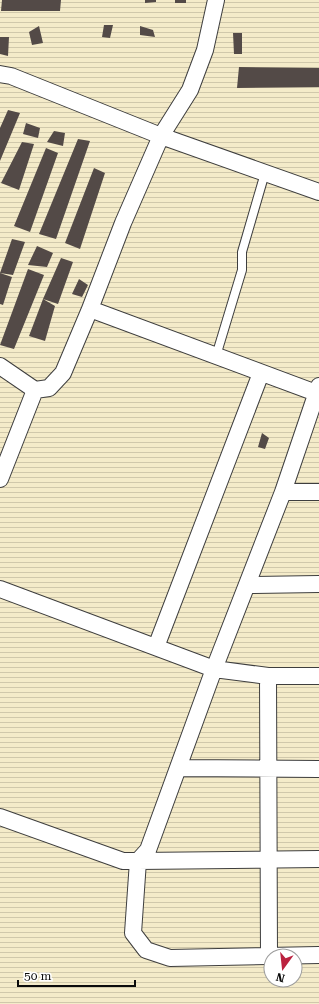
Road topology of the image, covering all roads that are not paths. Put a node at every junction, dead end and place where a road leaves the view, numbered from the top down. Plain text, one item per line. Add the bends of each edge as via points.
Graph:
1 (216, 0) edge
2 (0, 74) edge
3 (161, 136) junction
4 (265, 173) junction
5 (319, 192) edge
6 (90, 309) junction
7 (216, 356) junction
8 (0, 366) edge
9 (261, 373) junction
10 (35, 390) junction
11 (318, 391) edge
12 (0, 479) edge
13 (283, 492) junction
14 (319, 492) edge
15 (319, 584) edge
16 (247, 585) junction
17 (0, 589) edge
18 (156, 647) junction
19 (214, 669) junction
20 (268, 676) junction
21 (319, 676) edge
22 (179, 768) junction
23 (269, 768) junction
24 (319, 768) edge
25 (0, 817) edge
26 (319, 859) edge
27 (268, 860) junction
28 (138, 862) junction
29 (269, 948) edge
30 (303, 955) edge
31 (319, 955) edge
32 (263, 956) edge

1 - 3 street via 205,50 190,90
2 - 3 street via 11,76
3 - 4 street
3 - 6 street via 123,223
4 - 5 street
4 - 7 lane via 242,252 242,270
6 - 7 street
6 - 10 street via 63,373 49,388
7 - 9 street
8 - 10 street
9 - 11 street
9 - 18 street
10 - 12 street
11 - 13 street
13 - 14 street
13 - 16 street
15 - 16 street
16 - 19 street
17 - 18 street
18 - 19 street
19 - 20 street
19 - 22 street
20 - 21 street
20 - 23 street
22 - 23 street
22 - 28 street via 148,850
23 - 24 street
23 - 27 street
25 - 28 street via 123,862
26 - 27 street
27 - 28 street
27 - 29 street
28 - 32 street via 133,934 146,950 170,958
30 - 31 street

